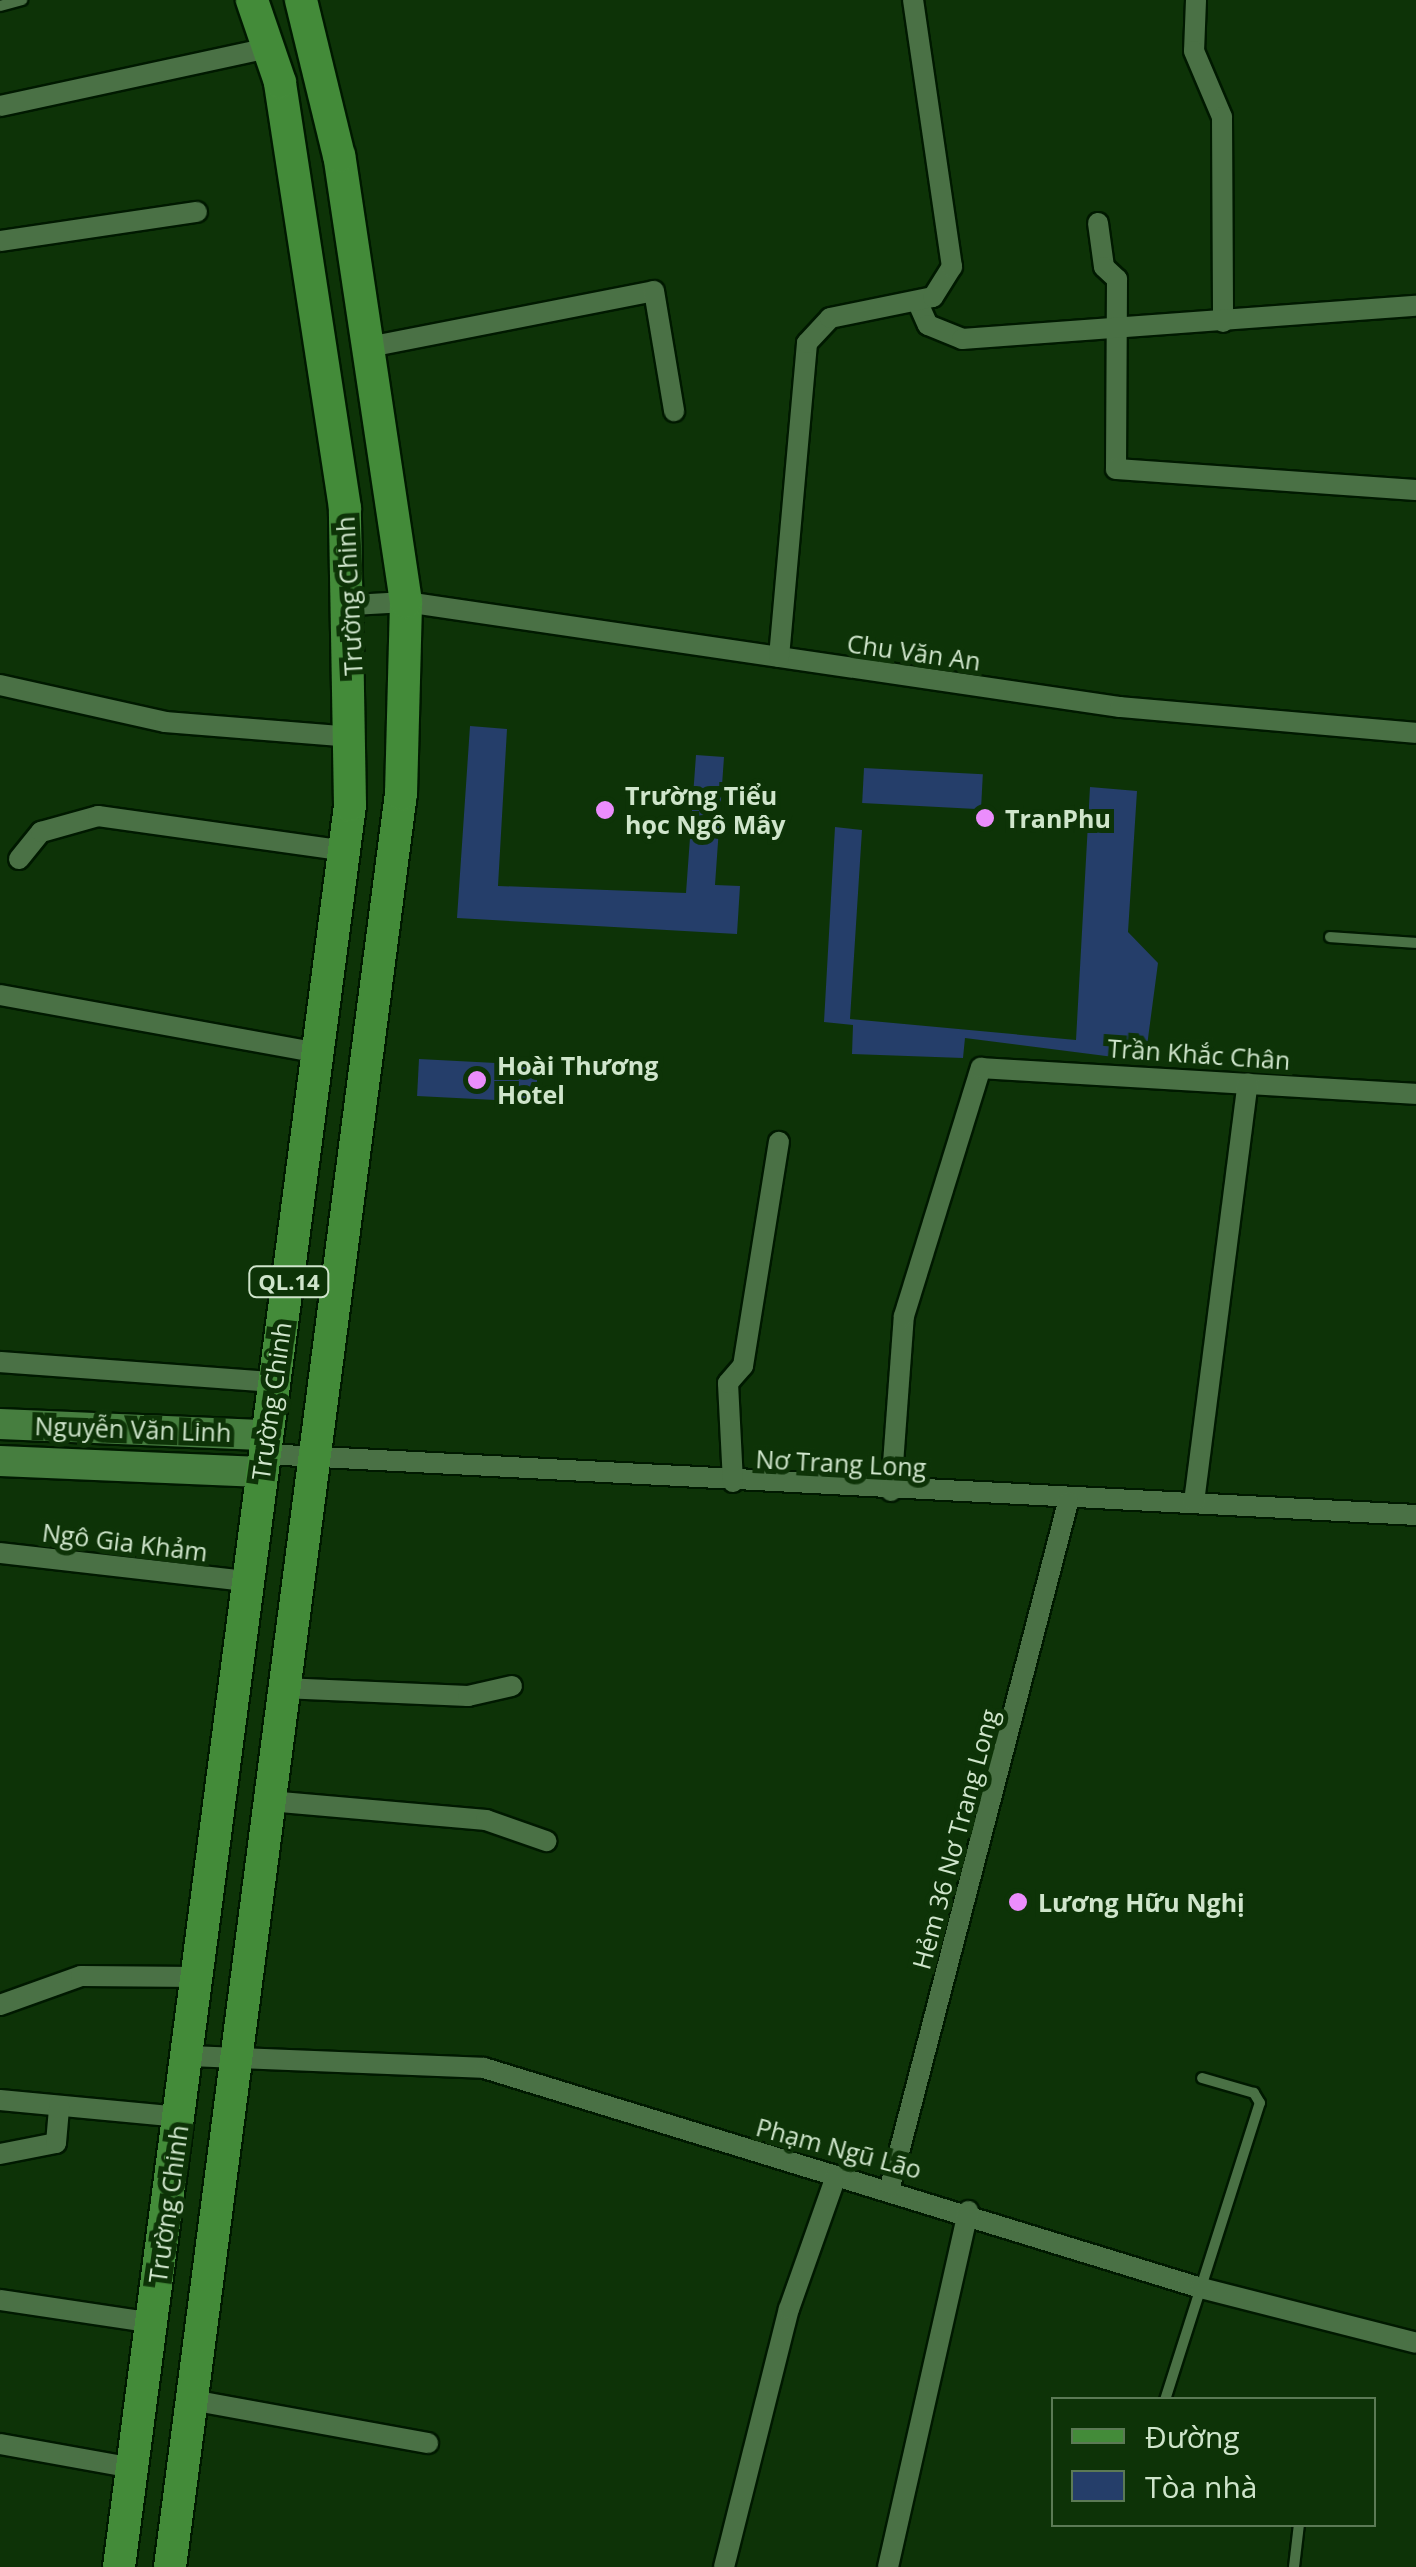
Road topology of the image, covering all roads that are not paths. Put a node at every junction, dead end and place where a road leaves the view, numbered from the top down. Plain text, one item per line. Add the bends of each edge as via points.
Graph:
1 (22, 0) edge
2 (252, 0) edge
3 (301, 0) edge
4 (913, 0) edge
5 (1196, 0) edge
6 (0, 6) edge
7 (268, 48) junction
8 (0, 106) edge
9 (197, 212) dead end
10 (1098, 222) dead end
11 (0, 241) edge
12 (918, 303) junction
13 (1416, 306) edge
14 (1223, 322) junction
15 (1118, 330) junction
16 (369, 347) junction
17 (674, 411) dead end
18 (1416, 490) edge
19 (406, 602) junction
20 (352, 605) junction
21 (779, 658) junction
22 (0, 685) edge
23 (1416, 733) edge
24 (352, 737) junction
25 (346, 852) junction
26 (20, 859) dead end
27 (1330, 937) dead end
28 (1416, 943) edge
29 (0, 995) edge
30 (319, 1054) junction
31 (1248, 1083) junction
32 (1416, 1094) edge
33 (778, 1142) dead end
34 (0, 1362) edge
35 (274, 1382) junction
36 (0, 1424) edge
37 (264, 1454) junction
38 (310, 1456) junction
39 (0, 1461) edge
40 (733, 1482) junction
41 (890, 1491) junction
42 (1068, 1502) junction
43 (1194, 1502) junction
44 (1416, 1514) edge
45 (0, 1553) edge
46 (244, 1581) junction
47 (512, 1686) dead end
48 (282, 1688) junction
49 (269, 1801) junction
50 (546, 1841) dead end
51 (198, 1978) junction
52 (0, 2005) edge
53 (186, 2056) junction
54 (240, 2060) junction
55 (1202, 2078) dead end
56 (0, 2100) edge
57 (58, 2106) junction
58 (180, 2117) junction
59 (0, 2154) edge
60 (836, 2176) junction
61 (890, 2187) junction
62 (968, 2211) junction
63 (1201, 2288) junction
64 (0, 2300) edge
65 (152, 2323) junction
66 (1416, 2343) edge
67 (1165, 2397) edge
68 (191, 2400) junction
69 (428, 2443) dead end
70 (0, 2444) edge
71 (134, 2468) junction
72 (1299, 2527) edge
73 (119, 2567) edge
74 (170, 2567) edge
75 (724, 2567) edge
76 (888, 2567) edge
77 (1294, 2567) edge

1 - 6 lane
2 - 7 main road, Trường Chinh / QL.14
3 - 16 main road, Trường Chinh / QL.14 via 339,156
4 - 12 street via 953,250 942,290
5 - 14 street via 1194,51 1222,117
7 - 8 street
7 - 20 main road, Trường Chinh / QL.14 via 334,422
9 - 11 street
10 - 15 street via 1104,267 1117,280
12 - 15 street via 928,325 962,339
12 - 21 street via 830,318 807,343
13 - 14 street
14 - 15 street
15 - 18 street via 1116,469
16 - 17 street via 654,290
16 - 19 main road, Trường Chinh / QL.14
19 - 20 street, Chu Văn An
19 - 21 street, Chu Văn An
19 - 38 main road, Trường Chinh / QL.14 via 401,794
20 - 24 main road, Trường Chinh / QL.14
21 - 23 street, Chu Văn An via 1120,707
22 - 24 street via 165,722
24 - 25 main road, Trường Chinh / QL.14
25 - 26 street via 98,816 41,832
25 - 30 main road, Trường Chinh / QL.14
27 - 28 lane
29 - 30 street
30 - 35 main road, Trường Chinh / QL.14
31 - 32 street, Trần Khắc Chân
31 - 41 street, Trần Khắc Chân via 980,1068 906,1304
31 - 43 street
33 - 40 street via 743,1366 728,1383
34 - 35 street
35 - 37 main road, Trường Chinh / QL.14
36 - 37 street, Nguyễn Văn Linh
37 - 38 street, Nơ Trang Long
37 - 39 street, Nguyễn Văn Linh
37 - 46 main road, Trường Chinh / QL.14
38 - 40 street, Nơ Trang Long
38 - 48 main road, Trường Chinh / QL.14
40 - 41 street, Nơ Trang Long
41 - 42 street, Nơ Trang Long
42 - 43 street, Nơ Trang Long
42 - 61 street, Hẻm 36 Nơ Trang Long
43 - 44 street, Nơ Trang Long
45 - 46 street, Ngô Gia Khảm
46 - 51 main road, Trường Chinh / QL.14
47 - 48 street via 468,1696
48 - 49 main road, Trường Chinh / QL.14
49 - 50 street via 486,1820
49 - 54 main road, Trường Chinh / QL.14
51 - 52 street via 81,1976
51 - 53 main road, Trường Chinh / QL.14
53 - 54 street, Phạm Ngũ Lão
53 - 58 main road, Trường Chinh / QL.14
54 - 60 street, Phạm Ngũ Lão via 484,2068
54 - 68 main road, Trường Chinh / QL.14
55 - 63 lane via 1254,2093 1260,2103
56 - 57 street
57 - 58 street
57 - 59 street via 56,2143
58 - 65 main road, Trường Chinh / QL.14
60 - 61 street, Phạm Ngũ Lão
60 - 75 street via 789,2308
61 - 62 street, Phạm Ngũ Lão
62 - 63 street, Phạm Ngũ Lão
62 - 76 street
63 - 66 street, Phạm Ngũ Lão
63 - 67 lane
64 - 65 street
65 - 71 main road, Trường Chinh / QL.14
68 - 69 street
68 - 74 main road, Trường Chinh / QL.14
70 - 71 street
71 - 73 main road, Trường Chinh / QL.14
72 - 77 lane

